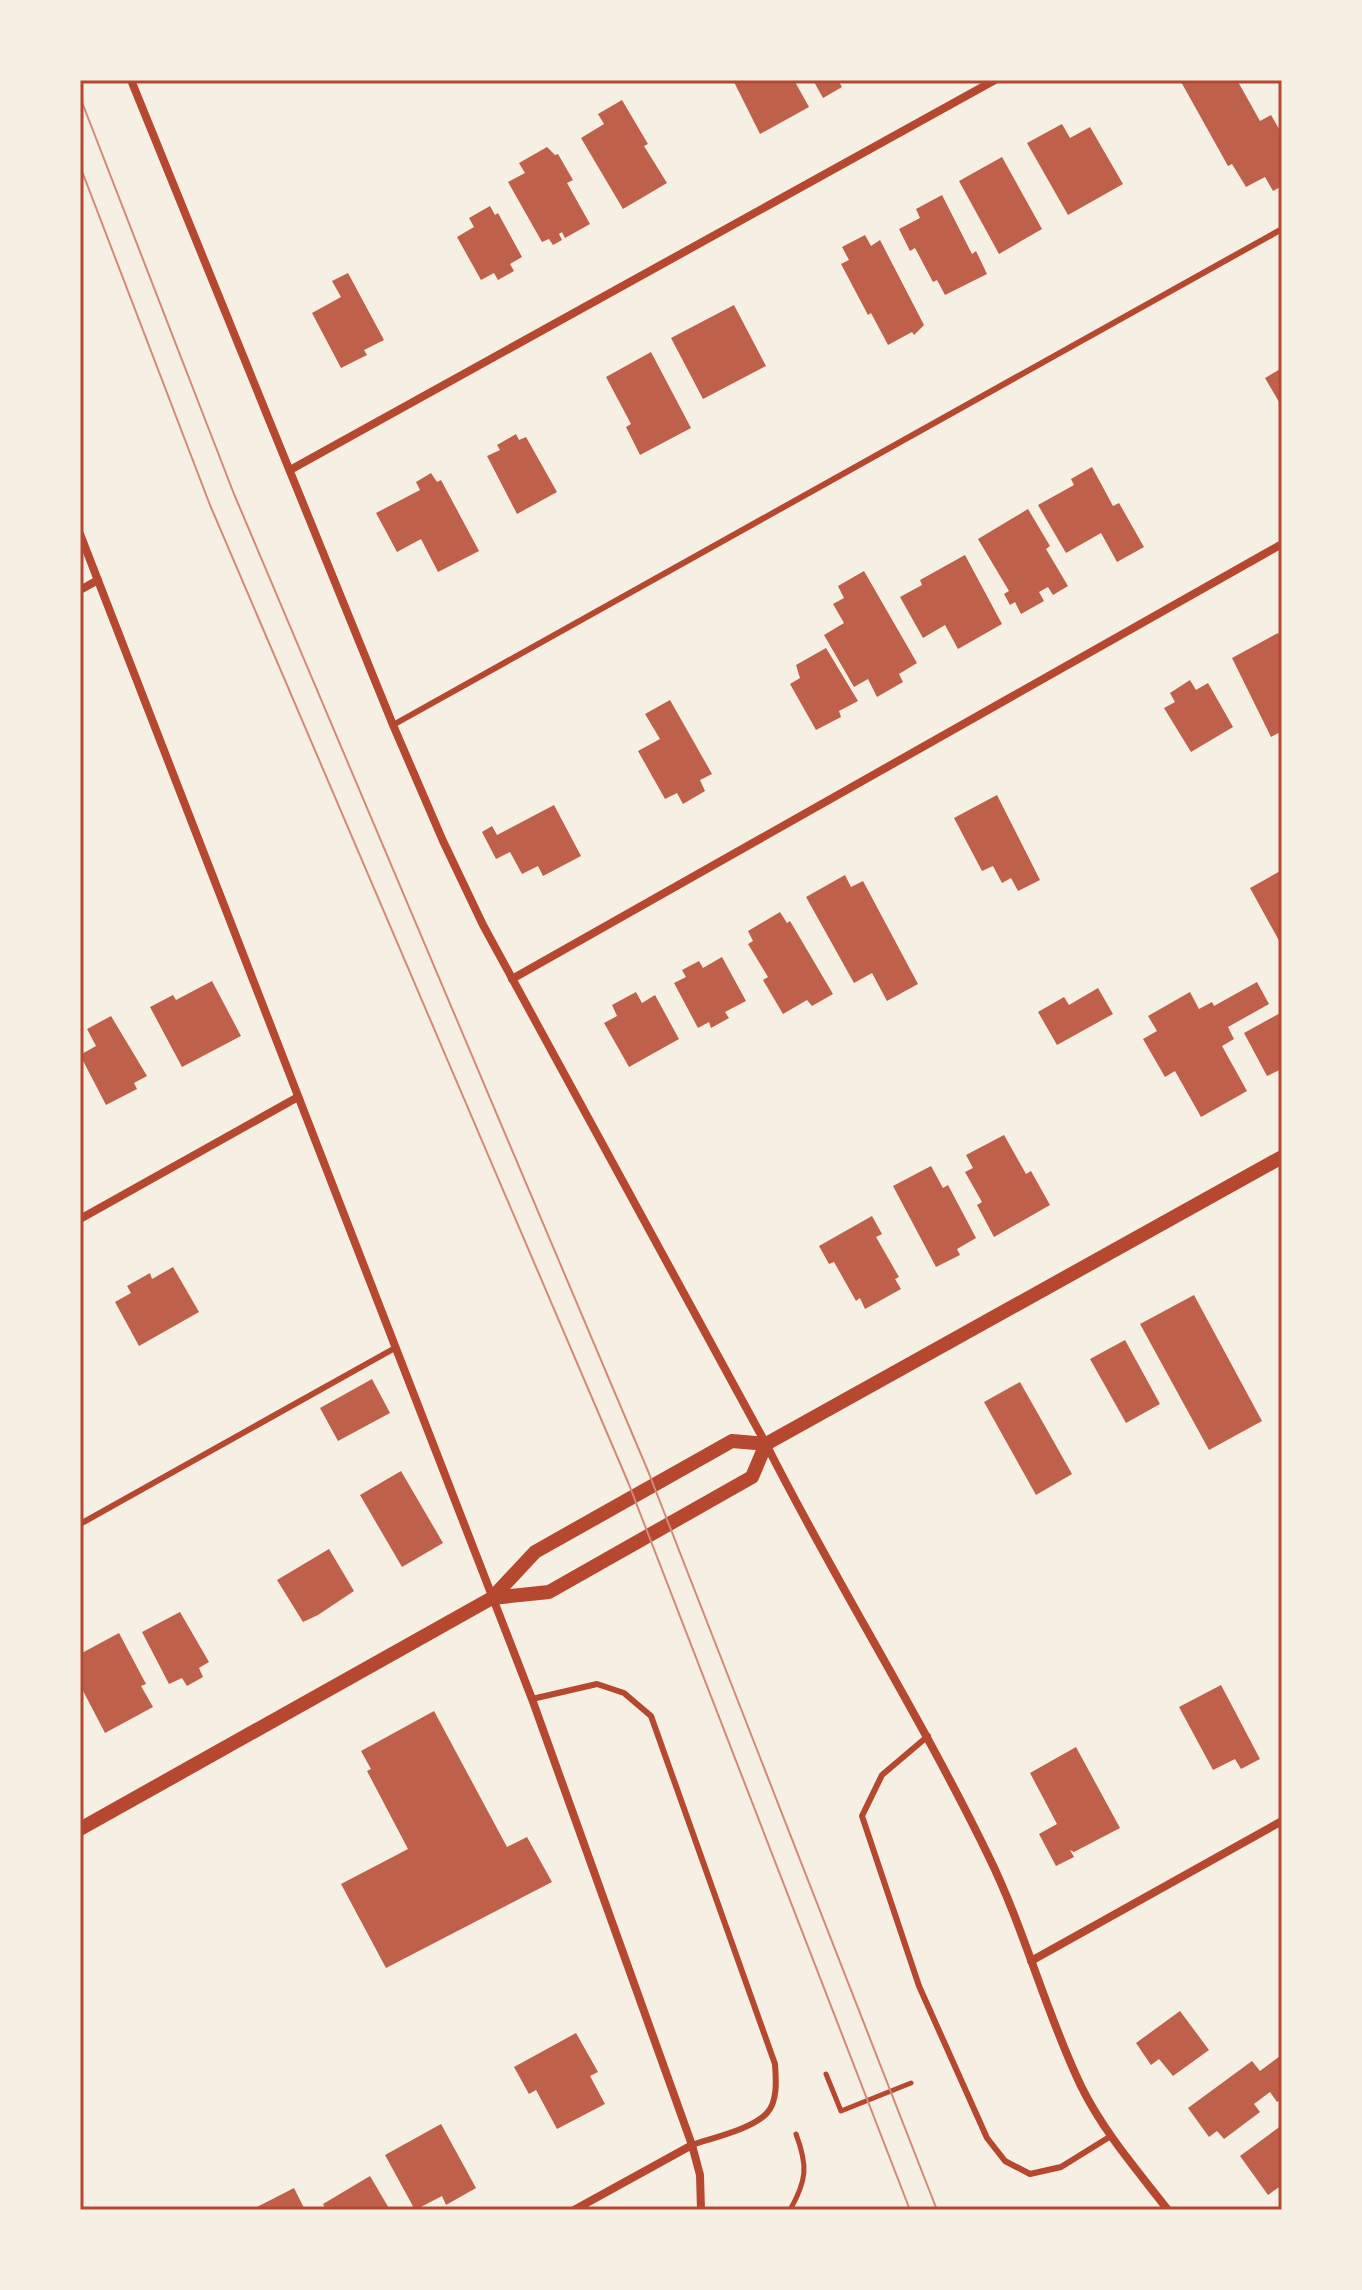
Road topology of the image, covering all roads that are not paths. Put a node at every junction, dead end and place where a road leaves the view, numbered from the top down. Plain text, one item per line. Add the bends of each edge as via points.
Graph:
1 (131, 80) edge
2 (995, 80) edge
3 (1282, 229) edge
4 (290, 470) junction
5 (80, 534) edge
6 (1282, 544) edge
7 (98, 580) junction
8 (80, 590) edge
9 (393, 725) junction
10 (512, 979) junction
11 (298, 1097) junction
12 (1282, 1157) edge
13 (80, 1219) edge
14 (395, 1348) junction
15 (766, 1444) junction
16 (80, 1524) edge
17 (492, 1598) junction
18 (532, 1699) junction
19 (928, 1736) junction
20 (1282, 1821) edge
21 (80, 1829) edge
22 (1031, 1961) junction
23 (1111, 2136) junction
24 (692, 2145) junction
25 (574, 2210) edge
26 (701, 2210) edge
27 (1168, 2210) edge

1 - 4 street
2 - 4 street
3 - 9 lane
4 - 9 street
5 - 7 street
6 - 10 street
7 - 8 street
7 - 11 street
9 - 10 street
10 - 15 street
11 - 13 street
11 - 14 street
12 - 15 street
14 - 16 lane
14 - 17 street
15 - 17 street via 732,1441 634,1496 535,1552
15 - 17 street via 752,1477 549,1592
15 - 19 street
17 - 18 street
17 - 21 street
18 - 24 street
18 - 24 lane via 597,1684 624,1693 651,1716 775,2064 776,2089 769,2112 753,2124
19 - 22 street via 989,1856
19 - 23 lane via 882,1775 862,1816 919,1986 981,2124 1005,2161 1030,2174 1061,2167
20 - 22 street
22 - 23 street via 1076,2075
23 - 27 street
24 - 25 street
24 - 26 street

